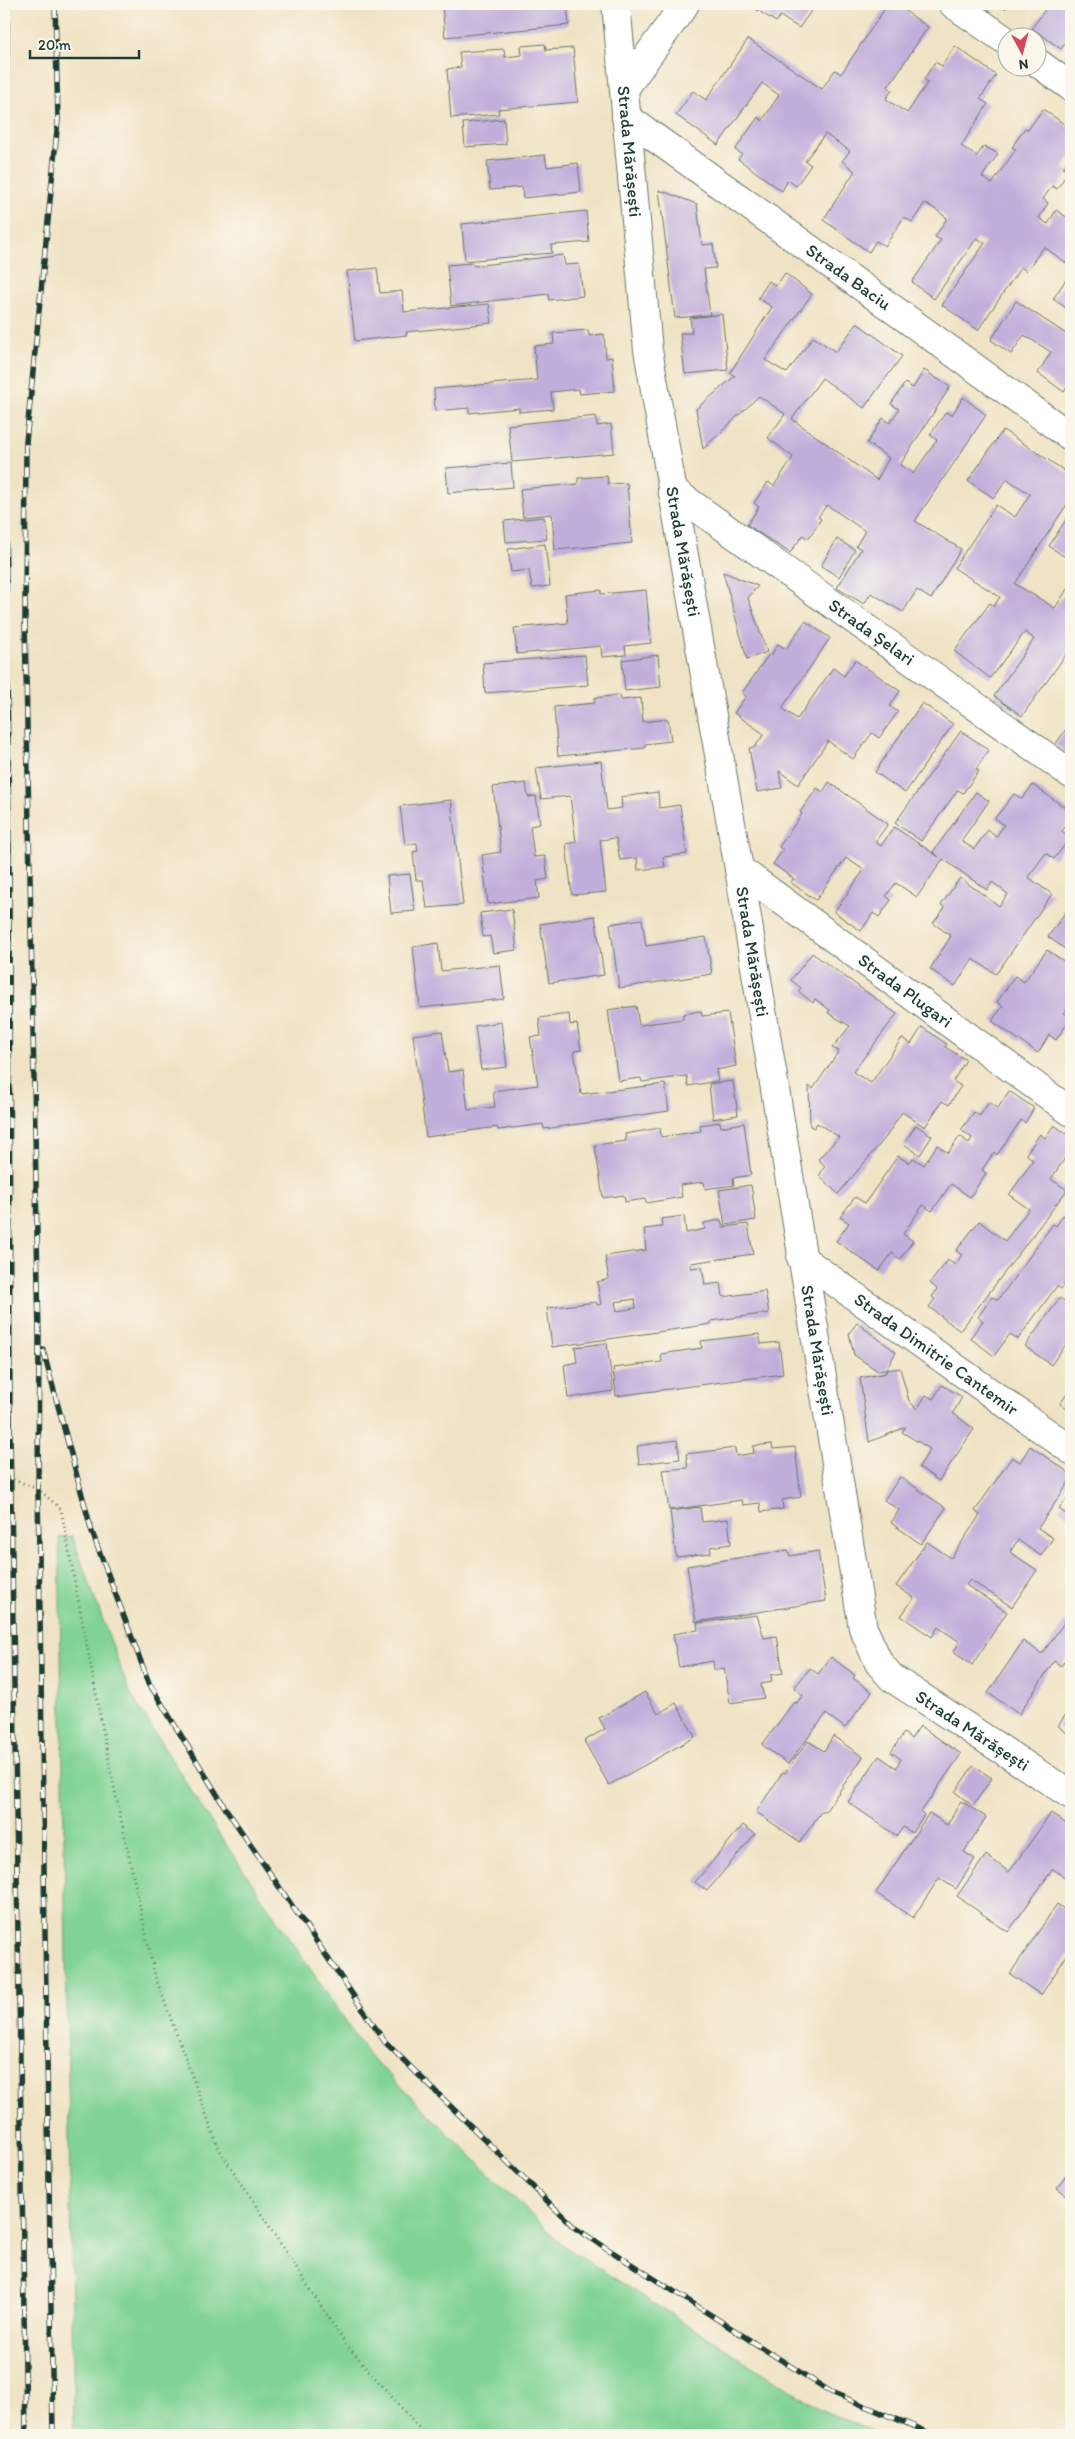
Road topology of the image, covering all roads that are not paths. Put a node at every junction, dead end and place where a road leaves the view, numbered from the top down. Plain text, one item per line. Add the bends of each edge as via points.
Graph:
1 (616, 4) edge
2 (685, 4) edge
3 (953, 4) edge
4 (998, 35) edge
5 (1048, 70) edge
6 (1071, 87) edge
7 (624, 89) junction
8 (626, 117) junction
9 (1069, 429) edge
10 (672, 490) junction
11 (1071, 774) edge
12 (739, 869) junction
13 (1071, 1112) edge
14 (801, 1258) junction
15 (1071, 1450) edge
16 (1071, 1795) edge

1 - 7 street, Strada Mărășești
2 - 7 street
3 - 4 street
5 - 6 street
7 - 8 street, Strada Mărășești
8 - 9 street, Strada Baciu
8 - 10 street, Strada Mărășești via 648,350
10 - 11 street, Strada Șelari
10 - 12 street, Strada Mărășești
12 - 13 street, Strada Plugari
12 - 14 street, Strada Mărășești
14 - 15 street, Strada Dimitrie Cantemir
14 - 16 street, Strada Mărășești via 863,1628 870,1647 892,1678

